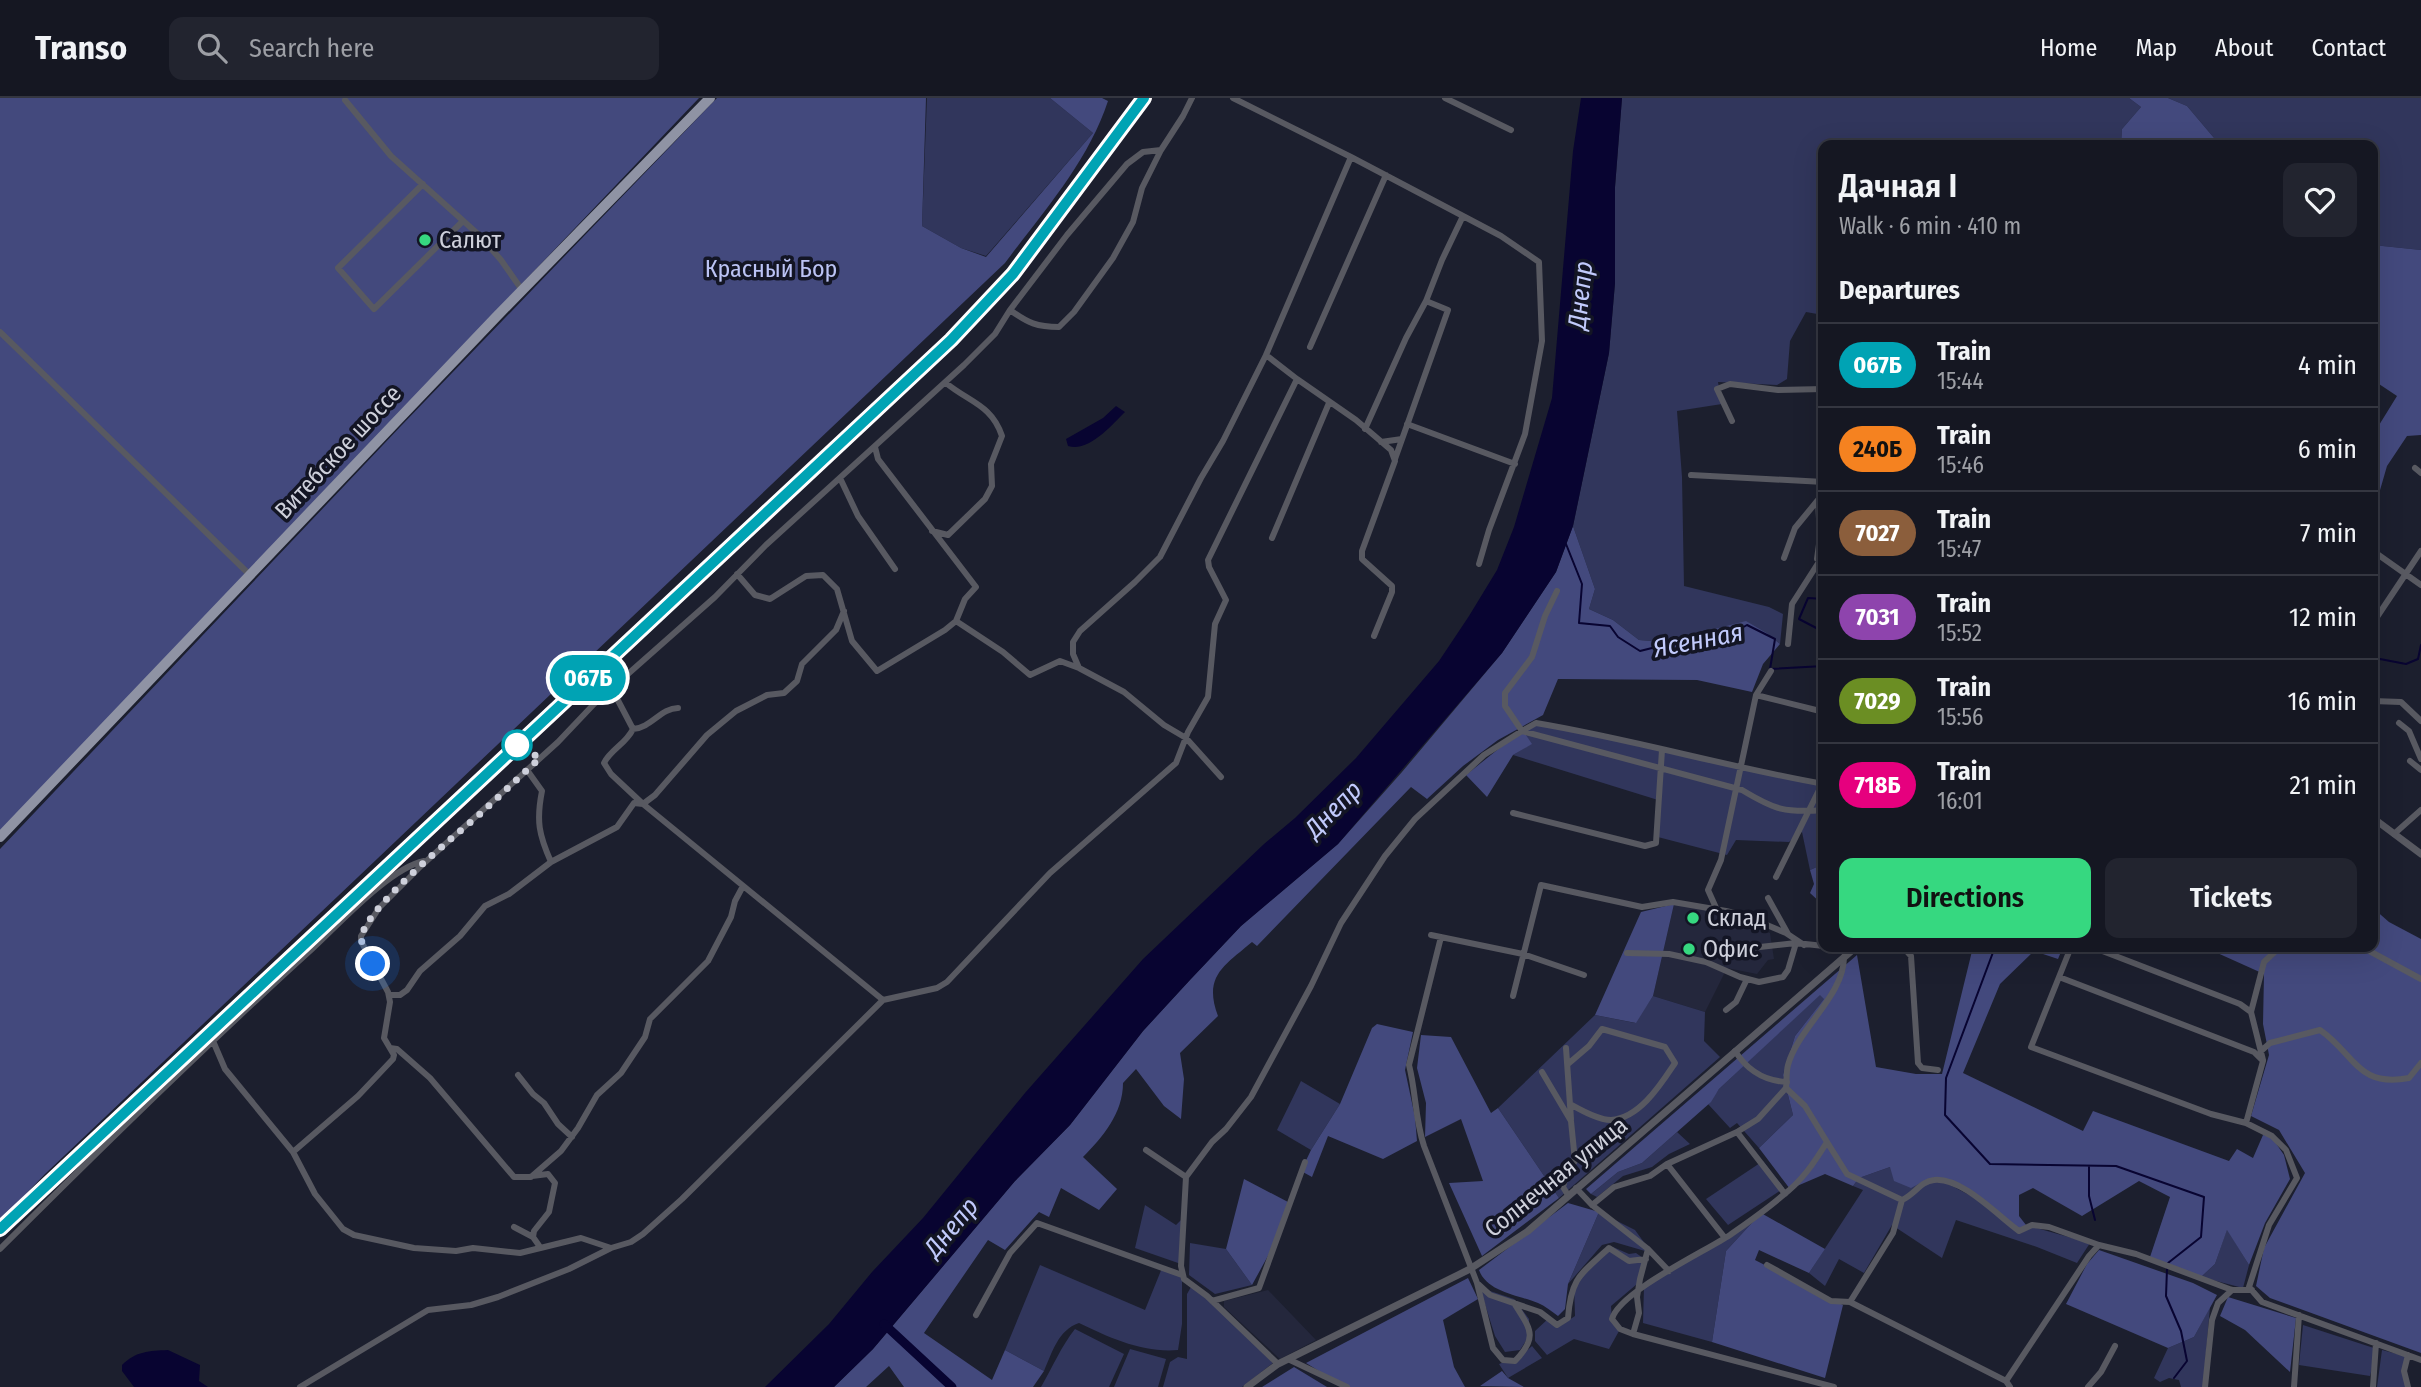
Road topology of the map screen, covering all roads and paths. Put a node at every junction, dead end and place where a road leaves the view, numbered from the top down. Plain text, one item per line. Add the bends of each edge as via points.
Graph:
1 (709, 98) edge
2 (1192, 98) edge
3 (1233, 98) edge
4 (1445, 98) edge
5 (345, 100) dead end
6 (1511, 130) dead end
7 (1161, 150) junction
8 (1351, 157) junction
9 (1386, 175) junction
10 (423, 184) junction
11 (1463, 216) junction
12 (463, 221) junction
13 (522, 290) junction
14 (1426, 301) junction
15 (1010, 310) junction
16 (0, 332) edge
17 (1310, 347) dead end
18 (1266, 355) junction
19 (1297, 379) junction
20 (946, 383) junction
21 (1818, 389) edge
22 (1329, 403) junction
23 (1732, 421) dead end
24 (1407, 424) junction
25 (1365, 429) junction
26 (1402, 439) junction
27 (1381, 442) junction
28 (875, 447) junction
29 (1395, 461) junction
30 (1515, 464) junction
31 (1691, 475) dead end
32 (840, 478) junction
33 (1818, 482) edge
34 (1818, 501) edge
35 (932, 531) junction
36 (1272, 538) dead end
37 (2421, 551) edge
38 (1818, 554) edge
39 (2378, 554) edge
40 (1784, 558) dead end
41 (1818, 563) edge
42 (1479, 564) dead end
43 (895, 569) dead end
44 (737, 574) junction
45 (2407, 574) junction
46 (251, 576) junction
47 (1809, 577) junction
48 (2421, 585) edge
49 (1557, 591) dead end
50 (844, 611) junction
51 (2378, 616) edge
52 (956, 621) junction
53 (1374, 636) dead end
54 (1788, 644) dead end
55 (1079, 668) junction
56 (1771, 671) dead end
57 (612, 689) junction
58 (1756, 695) junction
59 (2378, 701) edge
60 (678, 708) dead end
61 (1818, 710) edge
62 (2421, 721) edge
63 (2399, 723) dead end
64 (633, 729) junction
65 (1522, 731) junction
66 (1185, 738) junction
67 (1662, 750) junction
68 (2421, 759) edge
69 (2410, 761) dead end
70 (1661, 767) junction
71 (1741, 768) junction
72 (527, 769) junction
73 (2421, 770) edge
74 (1222, 777) dead end
75 (1818, 783) edge
76 (1735, 789) junction
77 (1818, 794) edge
78 (643, 804) junction
79 (1818, 810) edge
80 (2421, 810) edge
81 (1809, 811) junction
82 (1513, 813) dead end
83 (2378, 822) edge
84 (2394, 834) junction
85 (0, 838) edge
86 (2421, 854) edge
87 (426, 861) junction
88 (551, 862) junction
89 (1776, 877) dead end
90 (743, 886) junction
91 (1768, 898) dead end
92 (1717, 910) junction
93 (1432, 935) dead end
94 (1789, 935) junction
95 (1441, 937) junction
96 (1800, 944) junction
97 (1818, 946) edge
98 (1751, 948) dead end
99 (1849, 952) edge
100 (1907, 952) edge
101 (2069, 952) edge
102 (2105, 952) edge
103 (2275, 952) edge
104 (2371, 952) edge
105 (1627, 953) dead end
106 (1523, 954) junction
107 (1844, 957) junction
108 (1584, 975) dead end
109 (2059, 977) junction
110 (1747, 979) junction
111 (2421, 979) edge
112 (389, 995) junction
113 (1513, 996) dead end
114 (883, 1000) junction
115 (1726, 1010) dead end
116 (2251, 1012) junction
117 (213, 1041) junction
118 (390, 1048) junction
119 (1566, 1048) dead end
120 (1735, 1051) junction
121 (2261, 1051) junction
122 (2263, 1061) junction
123 (2421, 1063) edge
124 (1568, 1064) junction
125 (1938, 1070) dead end
126 (1542, 1072) dead end
127 (518, 1075) dead end
128 (1786, 1085) junction
129 (1570, 1104) junction
130 (1571, 1121) junction
131 (2246, 1123) junction
132 (1737, 1132) junction
133 (572, 1137) junction
134 (1827, 1142) junction
135 (1146, 1150) dead end
136 (293, 1152) junction
137 (1306, 1162) dead end
138 (1667, 1164) junction
139 (531, 1177) junction
140 (1186, 1177) junction
141 (1576, 1188) junction
142 (1785, 1194) junction
143 (1568, 1195) junction
144 (1902, 1200) junction
145 (1592, 1205) junction
146 (514, 1227) dead end
147 (533, 1237) junction
148 (1725, 1237) junction
149 (2099, 1245) junction
150 (540, 1247) junction
151 (611, 1248) junction
152 (0, 1249) edge
153 (1648, 1249) junction
154 (1646, 1259) junction
155 (1767, 1265) dead end
156 (1472, 1267) junction
157 (1669, 1271) junction
158 (1182, 1275) junction
159 (1477, 1283) junction
160 (2232, 1290) junction
161 (2252, 1290) junction
162 (1638, 1291) junction
163 (1212, 1301) junction
164 (1850, 1302) junction
165 (1514, 1303) junction
166 (975, 1315) dead end
167 (2300, 1315) junction
168 (1633, 1334) junction
169 (2376, 1343) junction
170 (2115, 1346) dead end
171 (2408, 1355) junction
172 (1290, 1360) junction
173 (2421, 1360) edge
174 (1278, 1364) junction
175 (2008, 1384) edge
176 (300, 1387) edge
177 (1247, 1387) edge
178 (1347, 1387) edge
179 (1834, 1387) edge
180 (2088, 1387) edge
181 (2205, 1387) edge
182 (2294, 1387) edge
183 (2373, 1387) edge
184 (2408, 1387) edge

1 - 13 main road, Витебское шоссе
2 - 7 street
3 - 8 street
4 - 6 street
5 - 10 street via 391,156
7 - 15 street via 1143,152 1127,164
7 - 15 street via 1142,188 1133,222 1074,312 1059,327 1040,327
8 - 9 street
8 - 18 street
9 - 11 street
9 - 17 street
10 - 12 street
10 - 12 street via 338,268 374,309
11 - 14 street
11 - 30 street via 1539,262 1542,341
12 - 13 street
13 - 46 main road, Витебское шоссе
14 - 24 street via 1448,310
14 - 25 street
15 - 20 street via 995,334
16 - 46 street
18 - 19 street
18 - 55 street via 1160,557 1073,642
19 - 22 street
19 - 66 street via 1208,560 1226,600 1215,624 1208,698
20 - 28 street
20 - 35 street via 987,410 1002,436 985,499 947,535
21 - 23 street via 1731,384 1717,389
22 - 25 street
22 - 36 street
24 - 26 street
24 - 30 street
25 - 27 street
26 - 27 street
26 - 29 street
27 - 29 street
28 - 32 street
28 - 35 street via 878,459
29 - 53 street via 1362,551 1366,565 1392,586
30 - 42 street
31 - 33 street
32 - 43 street via 858,516
32 - 44 street
34 - 40 street via 1795,528
35 - 52 street via 976,587
37 - 45 street
38 - 47 street
39 - 45 street
41 - 47 street
44 - 50 street via 755,595 770,598 807,576 823,575 837,589
44 - 57 street
45 - 48 street
45 - 51 street
46 - 85 main road, Витебское шоссе
47 - 54 street via 1792,604
49 - 65 street via 1532,657 1505,693 1506,706
50 - 52 street via 852,641 877,671
50 - 78 street via 836,630 802,664 797,681 784,693 767,695 736,711 707,735
52 - 55 street via 1030,675 1060,662
55 - 66 street via 1124,692
56 - 58 street
57 - 64 street
57 - 72 street
58 - 61 street
58 - 71 street
59 - 62 street via 2401,702
60 - 64 street
63 - 68 street via 2409,732
64 - 78 street via 604,763
65 - 67 street via 1536,723
65 - 70 street
65 - 140 street via 1484,755 1446,789 1385,856 1341,923 1251,1097
66 - 74 street
66 - 114 street via 1176,763 1050,873 947,982
67 - 70 street
67 - 71 street
69 - 73 street
70 - 76 street
70 - 82 street via 1656,843 1645,846
71 - 75 street
71 - 76 street
72 - 87 street
72 - 88 street via 542,791 540,835
76 - 81 street via 1788,812
76 - 92 street via 1721,860 1708,890
77 - 81 street
78 - 88 street via 634,803 617,827
78 - 90 street
79 - 81 street
80 - 84 street
81 - 89 street
83 - 84 street
84 - 86 street
87 - 112 street via 386,900 361,936
87 - 117 street via 404,868 372,894
88 - 112 street via 485,906 407,990
90 - 114 street
90 - 133 street via 708,961 650,1019 645,1037 621,1073 597,1095
91 - 94 street
92 - 94 street via 1743,915
92 - 106 street via 1673,902 1642,907 1541,885
93 - 95 street
94 - 96 street
95 - 106 street
95 - 156 street via 1409,1065 1423,1146
96 - 97 street
96 - 98 street
96 - 110 street via 1783,977 1759,982
99 - 107 street, Солнечная улица
100 - 125 street via 1918,1063
101 - 109 street
102 - 116 street
103 - 116 street via 2264,962
104 - 111 street
105 - 110 street via 1669,954 1706,962
106 - 108 street
106 - 113 street
107 - 120 street, Солнечная улица
107 - 128 street via 1838,983 1805,1030 1788,1065
109 - 122 street via 2254,1052
109 - 131 street via 2031,1047
110 - 115 street via 1736,1002
112 - 118 street via 384,1038
114 - 151 street via 673,1208 631,1242
116 - 121 street
117 - 136 street via 225,1069
117 - 152 street
118 - 136 street via 393,1059
118 - 139 street via 430,1078 514,1177
119 - 124 street
120 - 128 street via 1754,1072
120 - 141 street, Солнечная улица
121 - 122 street
121 - 123 street via 2293,1035 2320,1030 2365,1074 2393,1081 2409,1078
122 - 131 street
124 - 129 street
124 - 129 street via 1602,1029 1665,1047 1675,1063 1660,1086 1633,1112 1611,1120
126 - 130 street
127 - 133 street
128 - 132 street via 1758,1119
128 - 134 street
129 - 130 street
130 - 143 street via 1575,1161 1563,1187
131 - 161 street via 2272,1136 2286,1150 2297,1178 2269,1225 2249,1287
132 - 138 street
132 - 142 street
133 - 139 street
134 - 142 street via 1805,1176
134 - 144 street via 1847,1174
135 - 140 street
136 - 150 street via 315,1194 343,1230 354,1235 414,1248 456,1251 473,1248 520,1253
137 - 163 street via 1259,1288
138 - 145 street via 1650,1176 1615,1187
138 - 148 street
139 - 147 street via 548,1174 555,1183 549,1212
140 - 158 street
141 - 143 street, Солнечная улица
141 - 145 street
142 - 148 street
143 - 156 street, Солнечная улица via 1528,1231
144 - 149 street via 1935,1180 1982,1200 2019,1231 2032,1225 2049,1227
144 - 164 street via 1892,1233
145 - 153 street
146 - 147 street
147 - 150 street
148 - 157 street
149 - 160 street
149 - 175 street
150 - 151 street via 581,1238
151 - 176 street via 498,1297 428,1310
153 - 154 street
153 - 157 street
154 - 162 street
154 - 165 street via 1629,1261 1609,1248 1576,1280 1568,1318 1557,1325 1540,1312
155 - 164 street via 1831,1301
156 - 159 street
156 - 172 street, Солнечная улица
157 - 162 street
158 - 163 street
158 - 166 street via 1037,1223 1010,1253
159 - 165 street via 1490,1295
159 - 165 street via 1493,1348 1503,1360 1515,1361 1527,1349 1530,1336
160 - 161 street
160 - 181 street via 2218,1303 2212,1320
161 - 167 street via 2262,1302
162 - 168 street via 1639,1313
162 - 168 street via 1614,1311 1612,1319
163 - 174 street
164 - 175 street
167 - 169 street
167 - 182 street
168 - 179 street
169 - 171 street
169 - 183 street
170 - 180 street
171 - 173 street
171 - 184 street via 2404,1371
172 - 174 street, Солнечная улица
172 - 178 street
174 - 177 street, Солнечная улица

